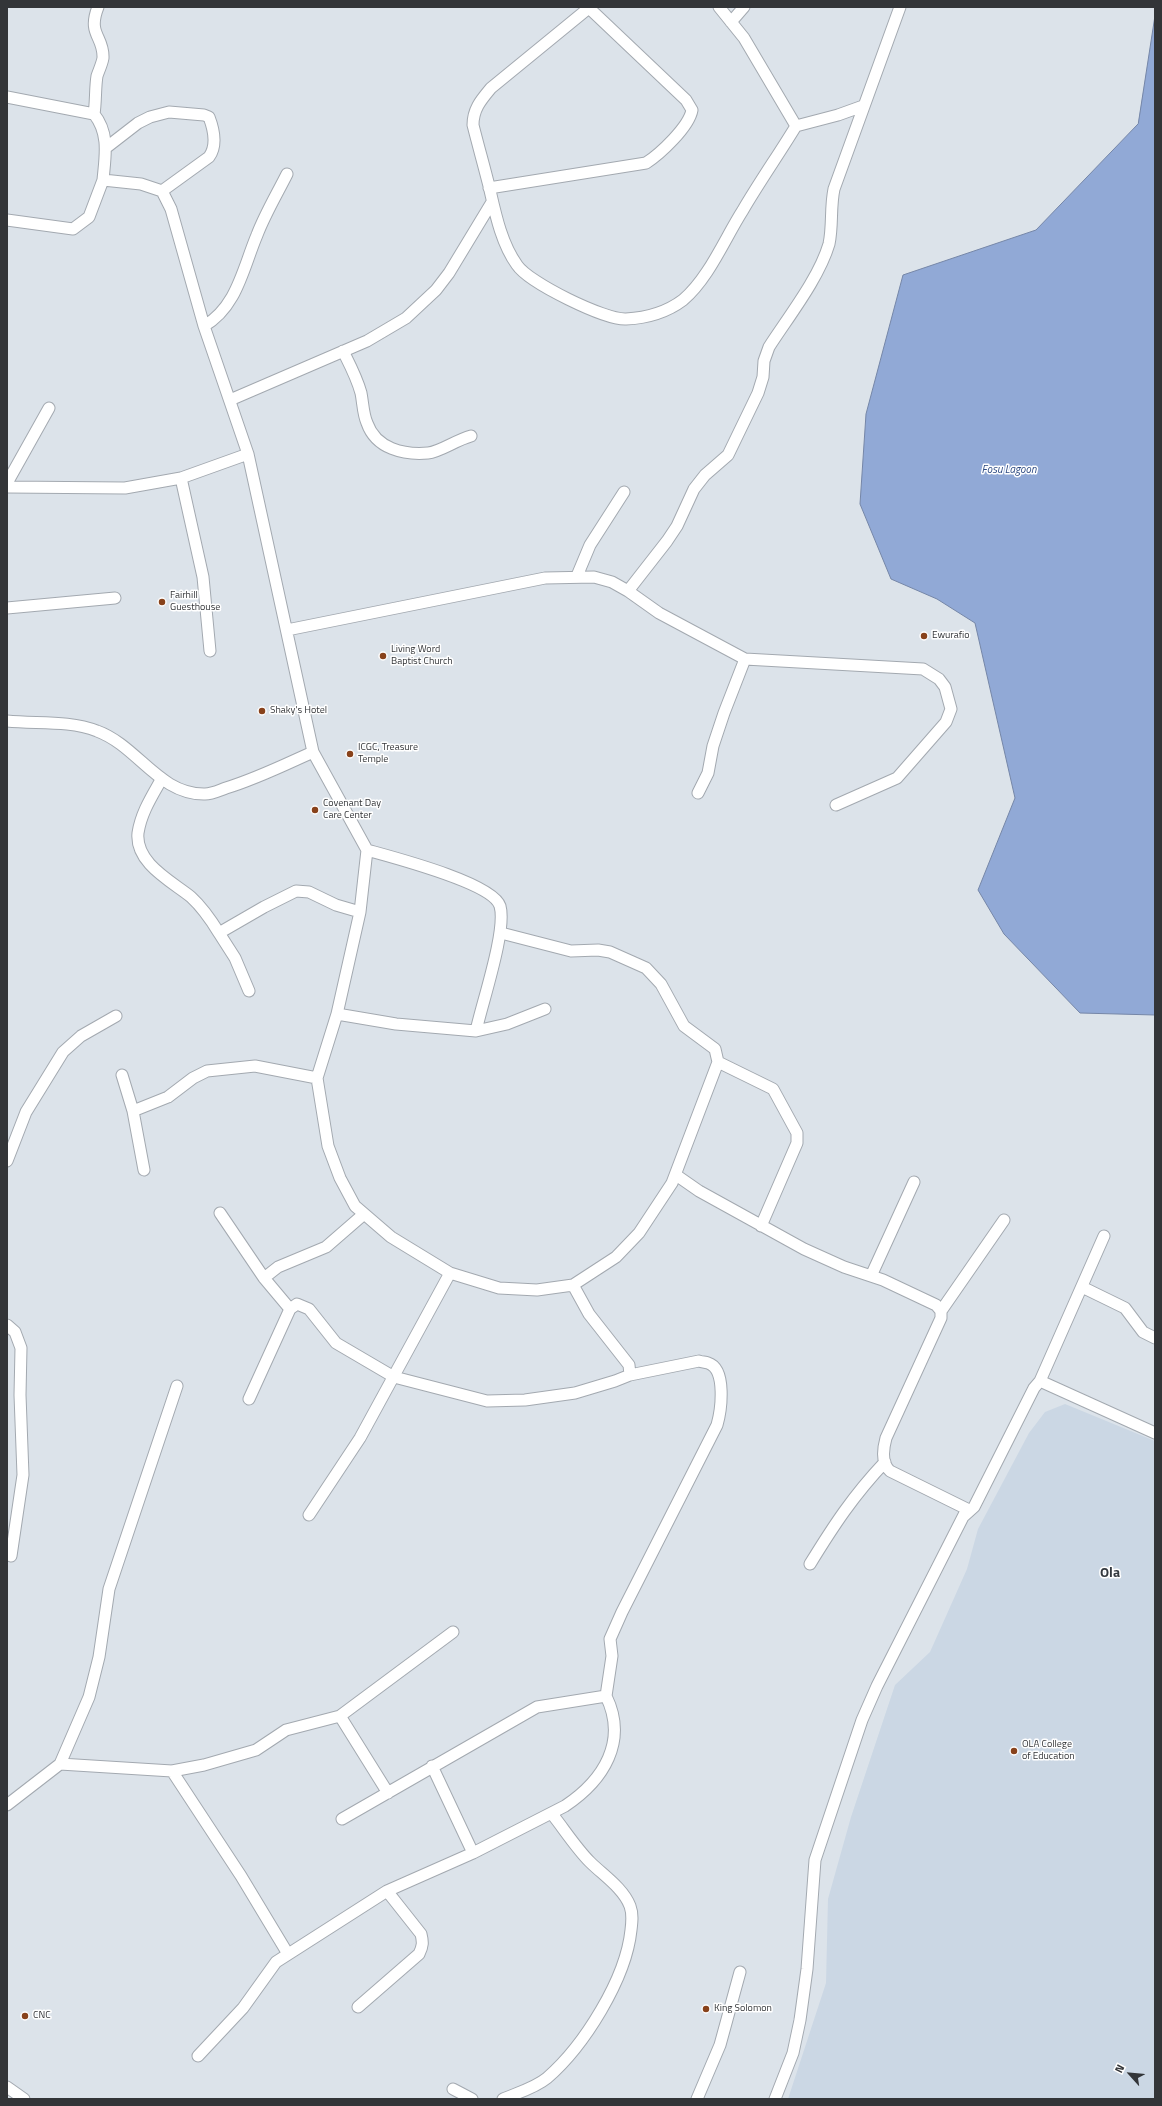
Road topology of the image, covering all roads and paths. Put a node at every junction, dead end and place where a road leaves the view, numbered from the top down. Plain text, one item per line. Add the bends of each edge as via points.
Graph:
1 (98, 7) edge
2 (719, 7) edge
3 (744, 7) edge
4 (900, 7) edge
5 (590, 8) edge
6 (732, 22) junction
7 (7, 97) edge
8 (863, 106) junction
9 (94, 114) junction
10 (796, 126) junction
11 (107, 147) junction
12 (287, 174) dead end
13 (103, 180) junction
14 (489, 188) junction
15 (162, 191) junction
16 (492, 202) junction
17 (7, 220) edge
18 (204, 326) junction
19 (343, 351) junction
20 (230, 400) junction
21 (49, 408) dead end
22 (471, 436) dead end
23 (248, 454) junction
24 (181, 478) junction
25 (7, 483) edge
26 (7, 487) edge
27 (624, 492) dead end
28 (578, 576) junction
29 (628, 591) junction
30 (115, 598) dead end
31 (7, 608) edge
32 (287, 630) junction
33 (210, 651) dead end
34 (745, 659) junction
35 (7, 721) edge
36 (313, 752) junction
37 (161, 780) junction
38 (698, 793) dead end
39 (836, 805) dead end
40 (367, 850) junction
41 (360, 912) junction
42 (219, 933) junction
43 (501, 933) junction
44 (249, 991) dead end
45 (545, 1009) dead end
46 (337, 1014) junction
47 (116, 1016) dead end
48 (476, 1031) junction
49 (718, 1062) junction
50 (122, 1075) dead end
51 (316, 1078) junction
52 (134, 1111) junction
53 (7, 1161) edge
54 (144, 1170) dead end
55 (676, 1175) junction
56 (914, 1182) dead end
57 (220, 1213) dead end
58 (364, 1214) junction
59 (1004, 1220) dead end
60 (761, 1226) junction
61 (1104, 1236) dead end
62 (450, 1273) junction
63 (871, 1276) junction
64 (264, 1278) junction
65 (573, 1285) junction
66 (1082, 1287) junction
67 (290, 1308) junction
68 (941, 1311) junction
69 (7, 1325) edge
70 (1155, 1338) edge
71 (630, 1375) junction
72 (394, 1377) junction
73 (1040, 1381) junction
74 (177, 1386) dead end
75 (249, 1399) dead end
76 (1155, 1432) edge
77 (884, 1462) junction
78 (309, 1515) dead end
79 (964, 1517) junction
80 (11, 1556) dead end
81 (810, 1564) dead end
82 (453, 1632) dead end
83 (606, 1696) junction
84 (340, 1716) junction
85 (60, 1764) junction
86 (432, 1766) junction
87 (172, 1771) junction
88 (388, 1793) junction
89 (7, 1805) edge
90 (552, 1814) junction
91 (342, 1819) dead end
92 (473, 1853) junction
93 (387, 1892) junction
94 (288, 1954) junction
95 (740, 1972) dead end
96 (358, 2006) dead end
97 (198, 2056) dead end
98 (7, 2087) edge
99 (453, 2090) dead end
100 (24, 2099) edge
101 (472, 2099) edge
102 (503, 2099) edge
103 (697, 2099) edge
104 (775, 2099) edge

1 - 9 street via 94,31 102,49 102,60 97,77
2 - 6 street
3 - 6 street
4 - 8 street
5 - 14 street via 525,59 480,101 473,114 473,125
5 - 14 street via 686,100 692,110 690,118 656,156 646,163
6 - 10 street
7 - 9 street
8 - 10 street
8 - 29 street via 834,189 830,205 832,224 822,264 769,347 758,393 728,455 705,475 694,489 677,526
9 - 11 street via 104,130
10 - 16 street via 697,283 682,300 655,315 625,319 576,303 534,280 517,266 507,247
11 - 13 street
11 - 15 street via 138,123 163,113 204,114 209,117 213,151 209,157
12 - 18 street via 257,234 232,298 217,318
13 - 15 street via 141,184
13 - 17 street via 89,217 73,229
14 - 16 street
15 - 18 street via 171,209
16 - 19 street via 436,290 406,318 367,341
18 - 20 street
19 - 20 street
19 - 22 street via 357,379 366,423 371,433 386,446 400,452 428,453
20 - 23 street
21 - 25 street
23 - 24 street
23 - 32 street
24 - 26 street via 125,488
24 - 33 street via 203,577
27 - 28 street via 590,545
28 - 29 street via 612,582
28 - 32 street via 545,578
29 - 34 street via 659,613
30 - 31 street
32 - 36 street
34 - 38 street via 713,746 708,773
34 - 39 street via 923,670 939,679 945,687 951,709 946,722 897,778
35 - 37 street via 70,724 98,731 135,755
36 - 37 street via 247,782 206,794 179,790
36 - 40 street
37 - 42 street via 146,806 138,833 139,847 151,866 202,908
40 - 41 street
40 - 43 street via 446,874 492,896 500,906
41 - 42 street via 336,905 309,892 296,891
41 - 46 street
42 - 44 street via 235,958
43 - 48 street
43 - 49 street via 571,951 610,952 646,968 662,984 684,1026 715,1049
45 - 48 street via 507,1024
46 - 48 street via 396,1024
46 - 51 street
47 - 53 street via 81,1036 63,1052 26,1112
49 - 55 street
49 - 60 street via 773,1089 797,1133 797,1143
50 - 52 street
51 - 52 street via 255,1066 207,1071 168,1096
51 - 58 street via 328,1146 340,1178 356,1206
52 - 54 street
55 - 60 street
55 - 65 street via 639,1233 616,1257
56 - 63 street
57 - 64 street
58 - 62 street via 391,1237
58 - 64 street via 326,1247 278,1267
59 - 68 street
60 - 63 street via 824,1258
61 - 66 street
62 - 65 street via 499,1288 537,1290
62 - 72 street
63 - 68 street via 936,1305
64 - 67 street
65 - 71 street via 589,1314 629,1366
66 - 70 street via 1126,1308 1143,1332
66 - 73 street
67 - 72 street via 298,1304 309,1309 336,1343
67 - 75 street
68 - 77 street via 941,1318 886,1438
69 - 80 street via 15,1332 21,1348 23,1475
71 - 72 street via 575,1393 525,1400 487,1401
71 - 83 street via 699,1361 709,1363 717,1371 721,1383 721,1408 717,1425 610,1639 612,1656
72 - 78 street via 360,1438
73 - 76 street
73 - 79 street via 1034,1388 974,1507
74 - 85 street via 109,1589 99,1657 89,1698
77 - 79 street via 890,1471 967,1509
77 - 81 street via 842,1512
79 - 104 street via 862,1720 815,1860 807,1969 800,2020 793,2053
82 - 84 street
83 - 86 street via 537,1707
83 - 90 street via 614,1718 615,1739 611,1754 601,1773 577,1799
84 - 87 street via 286,1730 256,1750
84 - 88 street
85 - 87 street
85 - 89 street
86 - 88 street
86 - 92 street
87 - 94 street via 241,1876
88 - 91 street
90 - 92 street
90 - 102 street via 589,1861 627,1899 632,1918 630,1941 608,2000 560,2066 536,2085
92 - 93 street
93 - 94 street
93 - 96 street via 421,1934 422,1948 420,1954
94 - 97 street via 276,1962 243,2008
95 - 103 street via 720,2045
98 - 100 street
99 - 101 street

